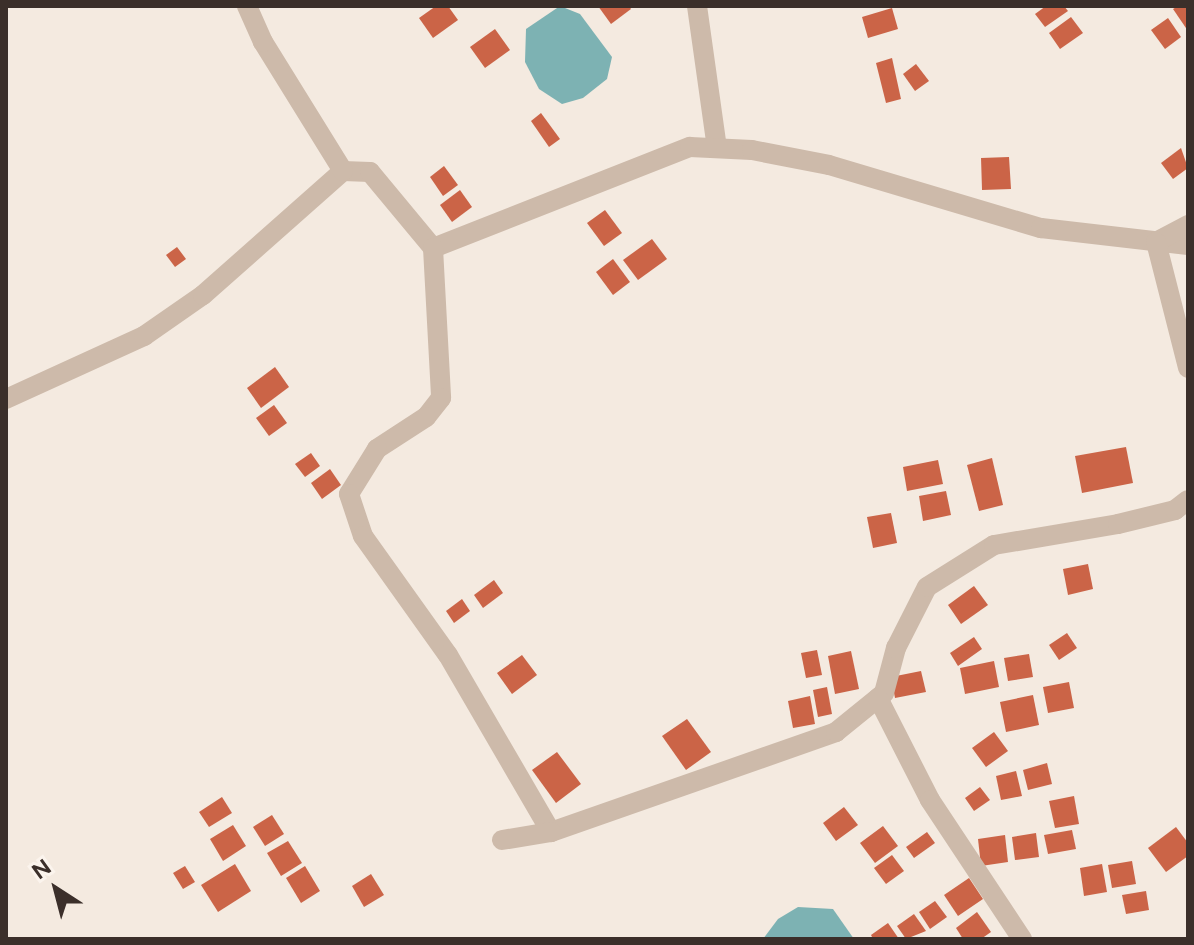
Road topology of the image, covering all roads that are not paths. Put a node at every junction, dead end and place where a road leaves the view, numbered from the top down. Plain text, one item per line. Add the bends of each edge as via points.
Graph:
1 (247, 6) edge
2 (697, 6) edge
3 (717, 148) junction
4 (343, 171) junction
5 (1188, 225) edge
6 (1156, 242) junction
7 (1188, 245) edge
8 (433, 248) junction
9 (1188, 368) edge
10 (6, 399) edge
11 (1188, 500) edge
12 (878, 698) junction
13 (551, 832) junction
14 (502, 840) dead end
15 (1022, 939) edge

1 - 4 street via 263,42
2 - 3 street
3 - 6 street via 829,165 1041,228
3 - 8 street via 690,147
4 - 8 street via 370,172
4 - 10 street via 203,295 144,336
5 - 6 street
6 - 7 street
6 - 9 street
8 - 13 street via 441,398 426,417 377,449 349,494 363,536 448,655
11 - 12 street via 1175,510 1118,524 994,545 927,587
12 - 13 street via 836,732
12 - 15 street via 930,800
13 - 14 street

